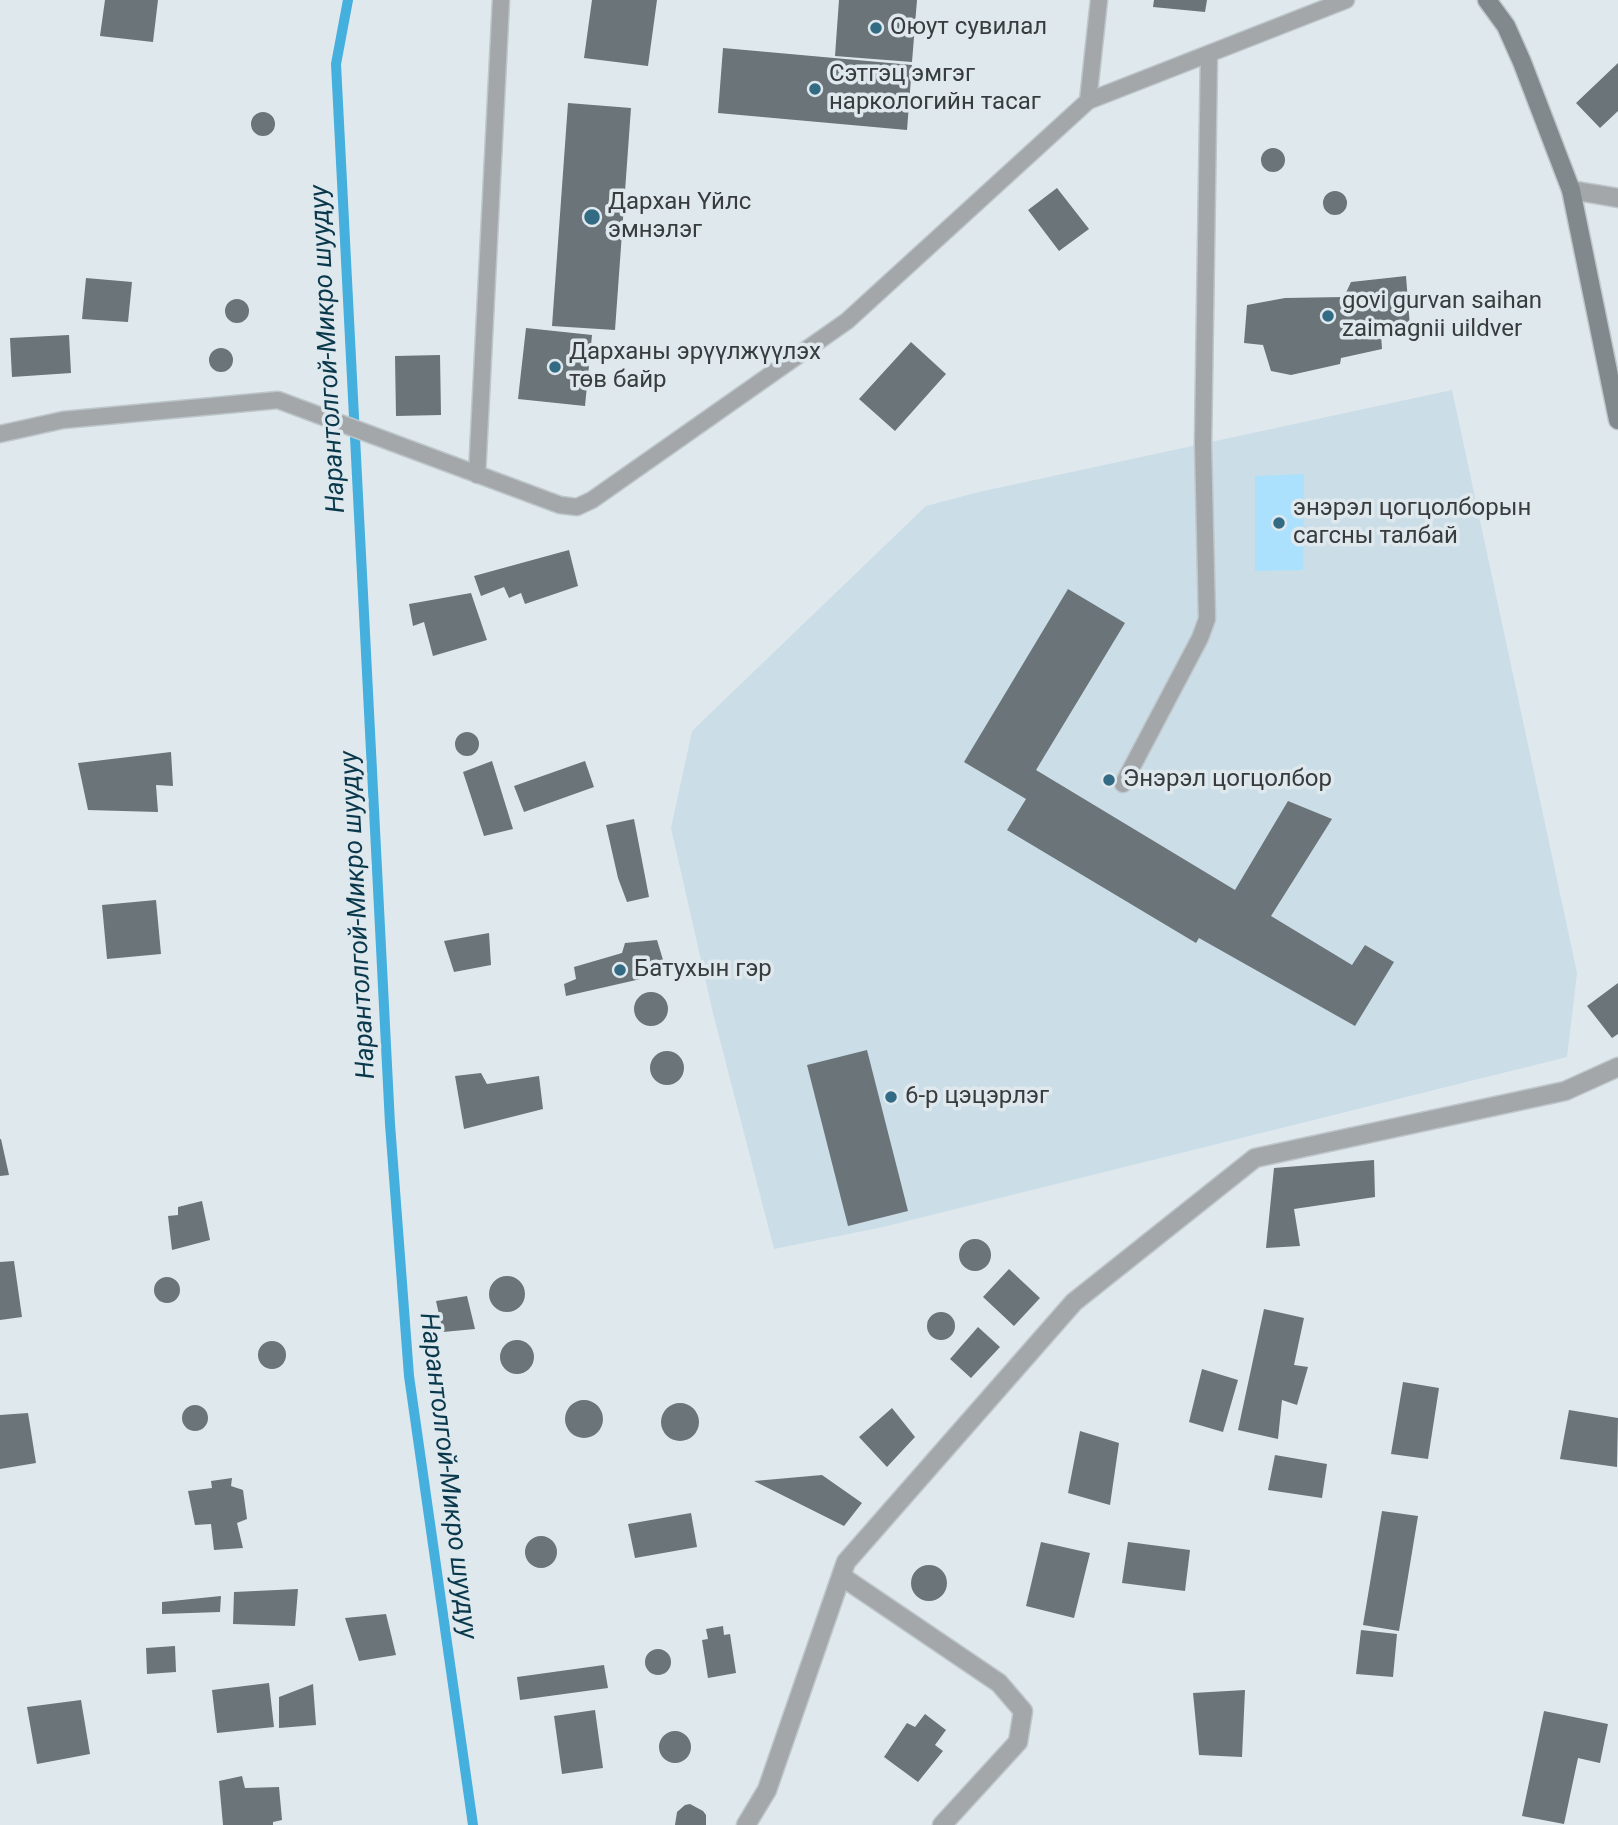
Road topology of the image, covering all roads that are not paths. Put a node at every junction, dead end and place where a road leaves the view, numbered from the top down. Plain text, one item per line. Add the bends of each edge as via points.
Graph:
1 (501, 0) edge
2 (1100, 0) edge
3 (1487, 0) edge
4 (1343, 1) edge
5 (1209, 54) junction
6 (1088, 101) junction
7 (1571, 190) junction
8 (1618, 198) edge
9 (1618, 420) edge
10 (0, 434) edge
11 (477, 475) junction
12 (1123, 784) dead end
13 (1618, 1067) edge
14 (841, 1576) junction
15 (747, 1825) edge
16 (942, 1825) edge

1 - 11 lane
2 - 6 lane
3 - 7 main road via 1506,26 1522,62
4 - 5 lane
5 - 6 lane
5 - 12 lane via 1203,443 1207,619
6 - 11 lane via 847,321 592,500 577,506 560,505
7 - 8 street
7 - 9 main road
10 - 11 lane via 63,420 278,400
13 - 14 street via 1566,1091 1255,1158 1074,1302 846,1562
14 - 15 street via 767,1790
14 - 16 street via 999,1684 1023,1711 1018,1742

